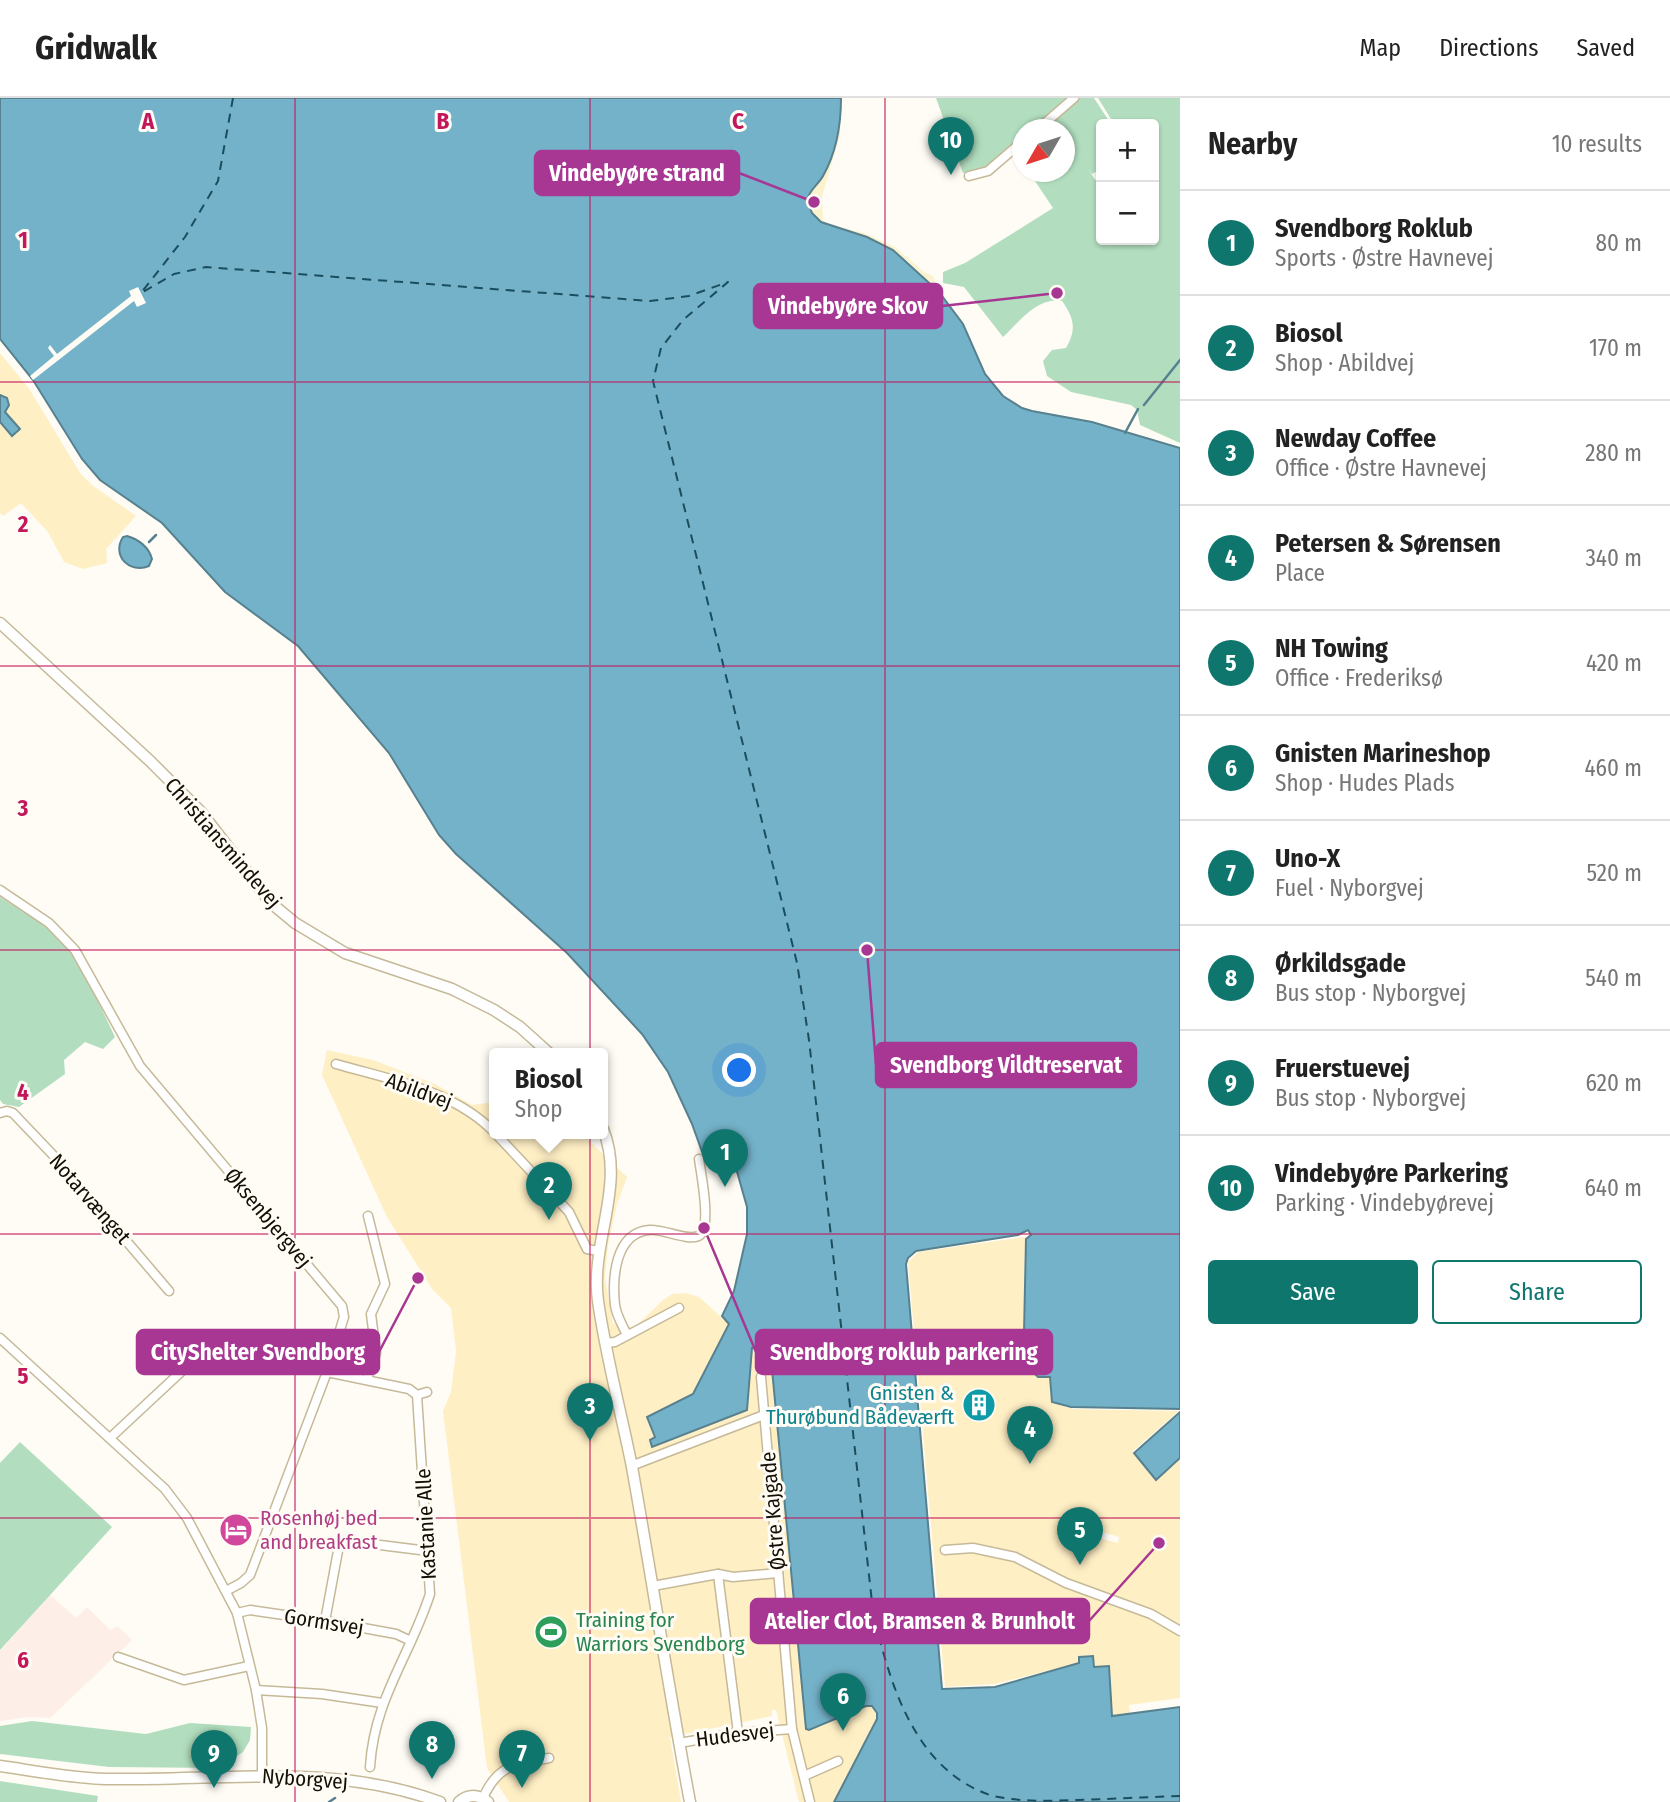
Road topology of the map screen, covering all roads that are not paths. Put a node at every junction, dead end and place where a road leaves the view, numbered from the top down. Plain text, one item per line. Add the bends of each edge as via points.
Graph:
1 (1074, 98) edge
2 (1050, 119) edge
3 (1012, 150) edge
4 (969, 176) dead end
5 (0, 623) edge
6 (0, 890) edge
7 (543, 1048) edge
8 (336, 1064) dead end
9 (4, 1112) edge
10 (489, 1129) edge
11 (500, 1139) edge
12 (608, 1139) edge
13 (699, 1159) dead end
14 (368, 1216) dead end
15 (598, 1251) junction
16 (169, 1291) dead end
17 (679, 1308) dead end
18 (627, 1335) junction
19 (0, 1339) edge
20 (212, 1343) dead end
21 (606, 1343) junction
22 (327, 1373) junction
23 (761, 1377) dead end
24 (367, 1379) junction
25 (427, 1392) dead end
26 (417, 1395) junction
27 (764, 1415) junction
28 (110, 1438) junction
29 (631, 1466) junction
30 (945, 1550) dead end
31 (428, 1551) junction
32 (778, 1573) junction
33 (718, 1574) junction
34 (653, 1586) junction
35 (226, 1591) junction
36 (237, 1613) junction
37 (326, 1621) junction
38 (1180, 1631) edge
39 (411, 1641) junction
40 (118, 1657) dead end
41 (249, 1666) junction
42 (256, 1690) junction
43 (382, 1703) junction
44 (792, 1729) junction
45 (738, 1733) junction
46 (679, 1743) junction
47 (549, 1758) dead end
48 (838, 1761) dead end
49 (0, 1766) edge
50 (370, 1768) dead end
51 (262, 1775) junction
52 (804, 1776) junction
53 (485, 1800) edge
54 (440, 1802) edge
55 (459, 1802) edge
56 (690, 1802) edge
57 (810, 1802) edge

1 - 2 street
3 - 4 street via 988,171
5 - 7 street, Christiansmindevej via 201,812 271,903 295,923 345,953 462,994 494,1010
6 - 22 street, Øksenbjergvej via 49,923 75,950 140,1066 342,1306 344,1317
8 - 10 street, Abildvej via 421,1088 464,1108
9 - 16 street, Notarvænget via 13,1113 53,1156
11 - 15 street, Abildvej via 567,1210 587,1249
12 - 15 street via 612,1186
13 - 18 street via 702,1234 690,1238 645,1230 624,1244 618,1258 615,1307
14 - 24 street via 385,1283 371,1314 376,1353
15 - 21 street via 598,1299
17 - 18 street
18 - 21 street
19 - 28 street
20 - 28 street
21 - 29 street
22 - 24 street
22 - 35 street, Øksenbjergvej via 250,1575
23 - 27 street, Østre Kajgade
24 - 26 street
25 - 26 street
26 - 31 street, Kastanie Alle
27 - 29 street
27 - 32 street, Østre Kajgade
28 - 35 street via 165,1489 187,1518
29 - 34 street
30 - 38 street via 970,1548 1015,1556
31 - 37 street via 340,1540
31 - 39 street, Kastanie Alle via 430,1594
32 - 33 street
32 - 44 street, Østre Kajgade
33 - 34 street
33 - 45 street
34 - 46 street
35 - 36 street
36 - 37 street, Gormsvej via 250,1610
36 - 41 street
37 - 39 street, Gormsvej via 396,1633
39 - 43 street, Kastanie Alle
40 - 41 street via 184,1680
41 - 42 street
42 - 43 street
42 - 51 street
43 - 50 street, Kastanie Alle
44 - 45 street, Hudesvej
44 - 52 street, Østre Kajgade
45 - 46 street, Hudesvej
46 - 56 street
47 - 53 street via 502,1770 491,1782
48 - 52 street
49 - 51 street, Nyborgvej via 104,1779
51 - 54 street, Nyborgvej via 369,1784
52 - 57 street, Østre Kajgade
53 - 55 street via 472,1796

